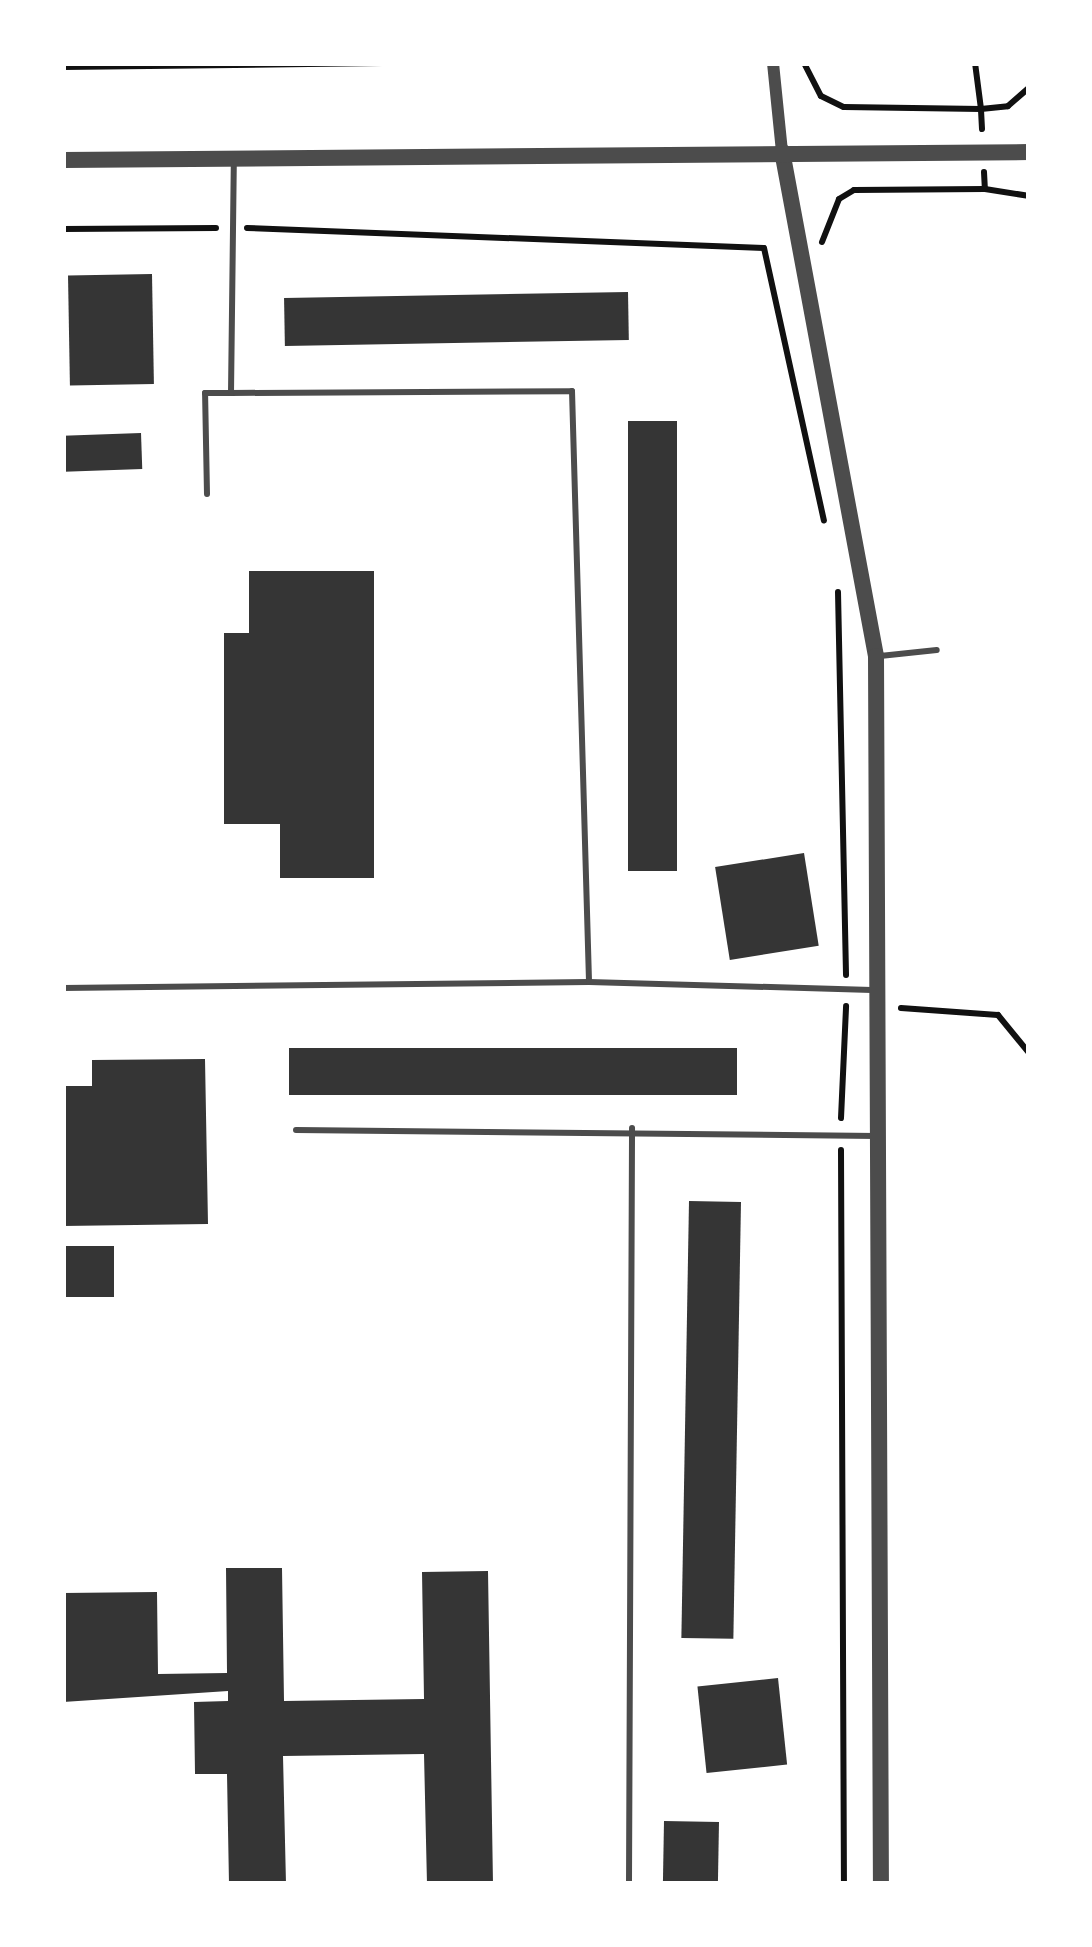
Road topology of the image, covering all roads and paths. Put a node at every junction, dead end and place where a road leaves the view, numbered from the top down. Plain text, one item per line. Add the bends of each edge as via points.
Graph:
1 (382, 63) edge
2 (772, 63) edge
3 (805, 63) edge
4 (975, 63) edge
5 (63, 67) edge
6 (782, 152) junction
7 (1029, 152) edge
8 (63, 160) edge
9 (234, 162) junction
10 (985, 189) dead end
11 (233, 228) junction
12 (63, 229) edge
13 (805, 244) junction
14 (764, 248) junction
15 (231, 393) junction
16 (207, 494) dead end
17 (828, 538) dead end
18 (838, 583) dead end
19 (937, 650) dead end
20 (876, 656) junction
21 (589, 982) junction
22 (63, 988) edge
23 (846, 992) junction
24 (882, 998) junction
25 (1029, 1053) edge
26 (632, 1128) junction
27 (296, 1130) dead end
28 (841, 1135) junction
29 (880, 1136) junction
30 (629, 1884) edge
31 (844, 1884) edge
32 (881, 1884) edge

1 - 5 path
2 - 6 street
3 - 4 path via 821,96 844,107 981,109
6 - 7 street
6 - 9 street
6 - 13 street
8 - 9 street
9 - 11 lane
10 - 13 path via 854,190 839,199 828,241
11 - 12 path
11 - 14 path
11 - 15 lane
13 - 14 path
13 - 20 street
14 - 17 path
15 - 16 lane via 205,393
15 - 21 lane via 572,391
18 - 23 path
19 - 20 lane
20 - 24 street
21 - 22 lane
21 - 23 lane
23 - 24 lane
23 - 28 path
24 - 25 path via 998,1015
24 - 29 street
26 - 27 lane
26 - 28 lane
26 - 30 lane
28 - 29 lane
28 - 31 path
29 - 32 street

